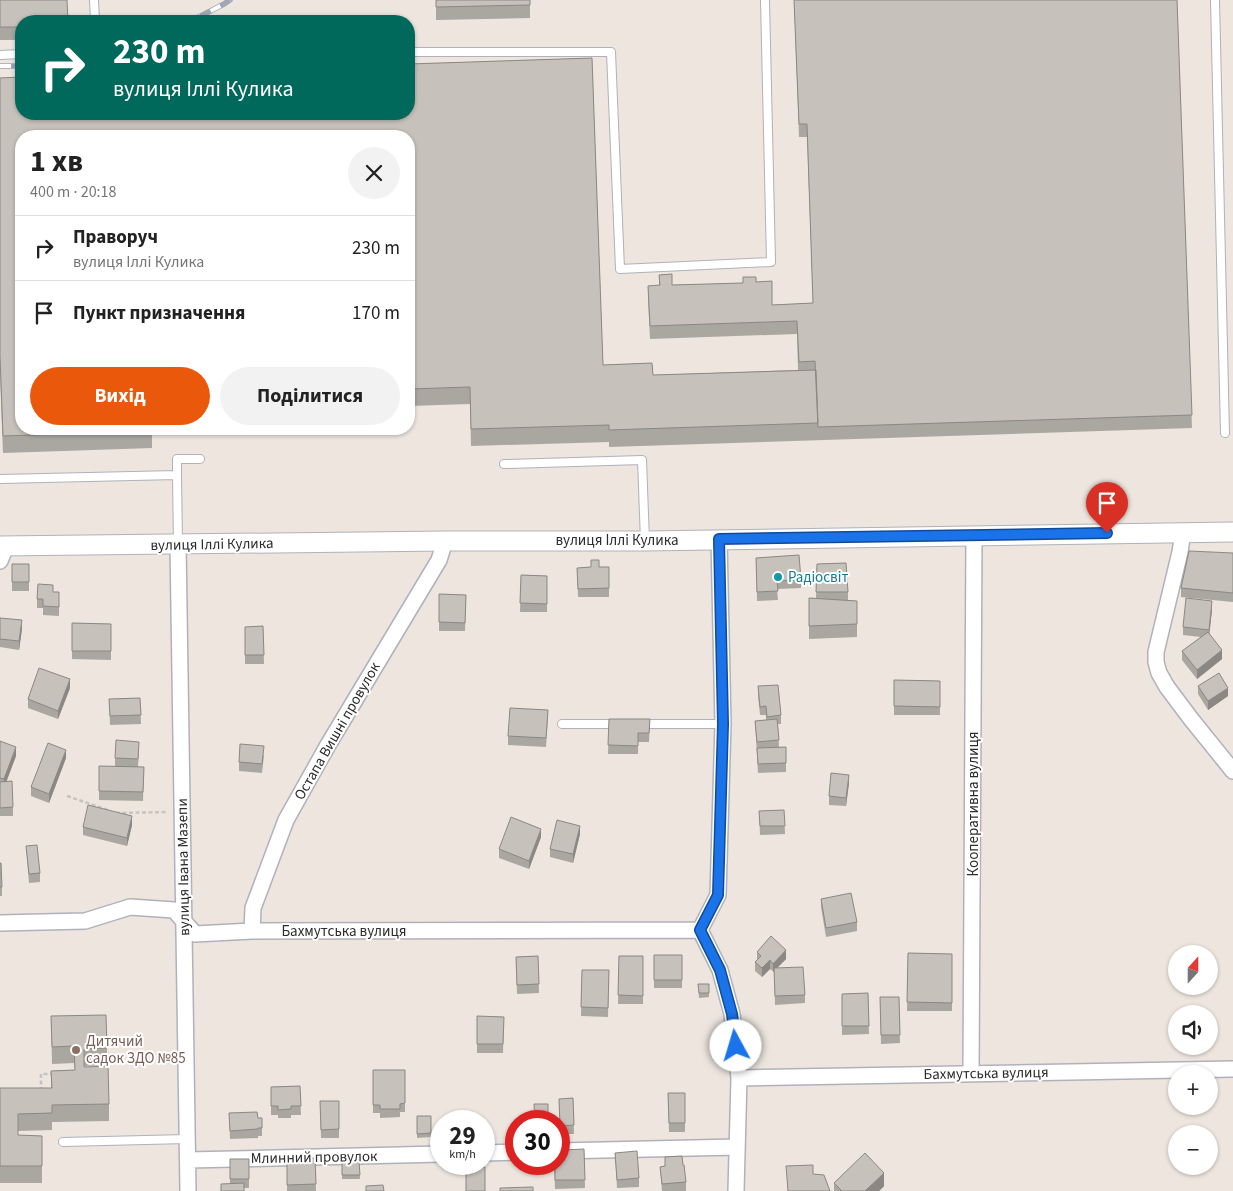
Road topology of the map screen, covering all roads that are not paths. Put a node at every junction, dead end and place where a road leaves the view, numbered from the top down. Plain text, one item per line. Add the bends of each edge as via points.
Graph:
1 (94, 0) edge
2 (765, 0) edge
3 (1215, 0) edge
4 (95, 15) edge
5 (415, 52) edge
6 (0, 54) edge
7 (15, 54) edge
8 (1225, 433) dead end
9 (200, 459) dead end
10 (504, 464) dead end
11 (177, 476) junction
12 (0, 479) edge
13 (1183, 532) junction
14 (1233, 532) edge
15 (974, 535) junction
16 (719, 539) junction
17 (645, 540) junction
18 (445, 541) junction
19 (178, 544) junction
20 (2, 551) edge
21 (562, 724) dead end
22 (623, 724) edge
23 (633, 724) edge
24 (723, 724) junction
25 (1233, 771) edge
26 (184, 920) junction
27 (0, 923) edge
28 (700, 930) junction
29 (252, 931) junction
30 (1233, 1069) edge
31 (972, 1073) junction
32 (739, 1078) junction
33 (188, 1139) junction
34 (63, 1142) dead end
35 (737, 1147) junction
36 (570, 1151) edge
37 (430, 1154) edge
38 (188, 1160) junction
39 (188, 1191) edge
40 (736, 1191) edge

1 - 4 lane
2 - 5 lane via 770,262 620,269 611,52
3 - 8 lane
6 - 7 lane
9 - 11 lane via 177,459
10 - 17 lane via 642,460
11 - 12 lane
11 - 19 lane
13 - 14 street, вулиця Іллі Кулика
13 - 15 street, вулиця Іллі Кулика
13 - 25 street via 1156,662 1167,687
15 - 16 street, вулиця Іллі Кулика
15 - 31 street, Кооперативна вулиця
16 - 17 street, вулиця Іллі Кулика
16 - 24 street
17 - 18 street, вулиця Іллі Кулика
18 - 19 street, вулиця Іллі Кулика
18 - 29 street, Остапа Вишні провулок via 439,560 286,820 253,908
19 - 20 street, вулиця Іллі Кулика
19 - 26 street, вулиця Івана Мазепи
21 - 22 lane
23 - 24 lane
24 - 28 street via 718,895
26 - 27 street, Бахмутська вулиця via 174,910 130,907 85,922
26 - 29 street, Бахмутська вулиця via 196,934
26 - 33 street, вулиця Івана Мазепи
28 - 29 street, Бахмутська вулиця
28 - 32 street via 720,970 732,1014
30 - 31 street, Бахмутська вулиця
31 - 32 street, Бахмутська вулиця
32 - 35 street
33 - 34 lane
33 - 38 street, вулиця Івана Мазепи
35 - 36 street
35 - 40 street
37 - 38 street, Млинний провулок
38 - 39 street, вулиця Івана Мазепи

